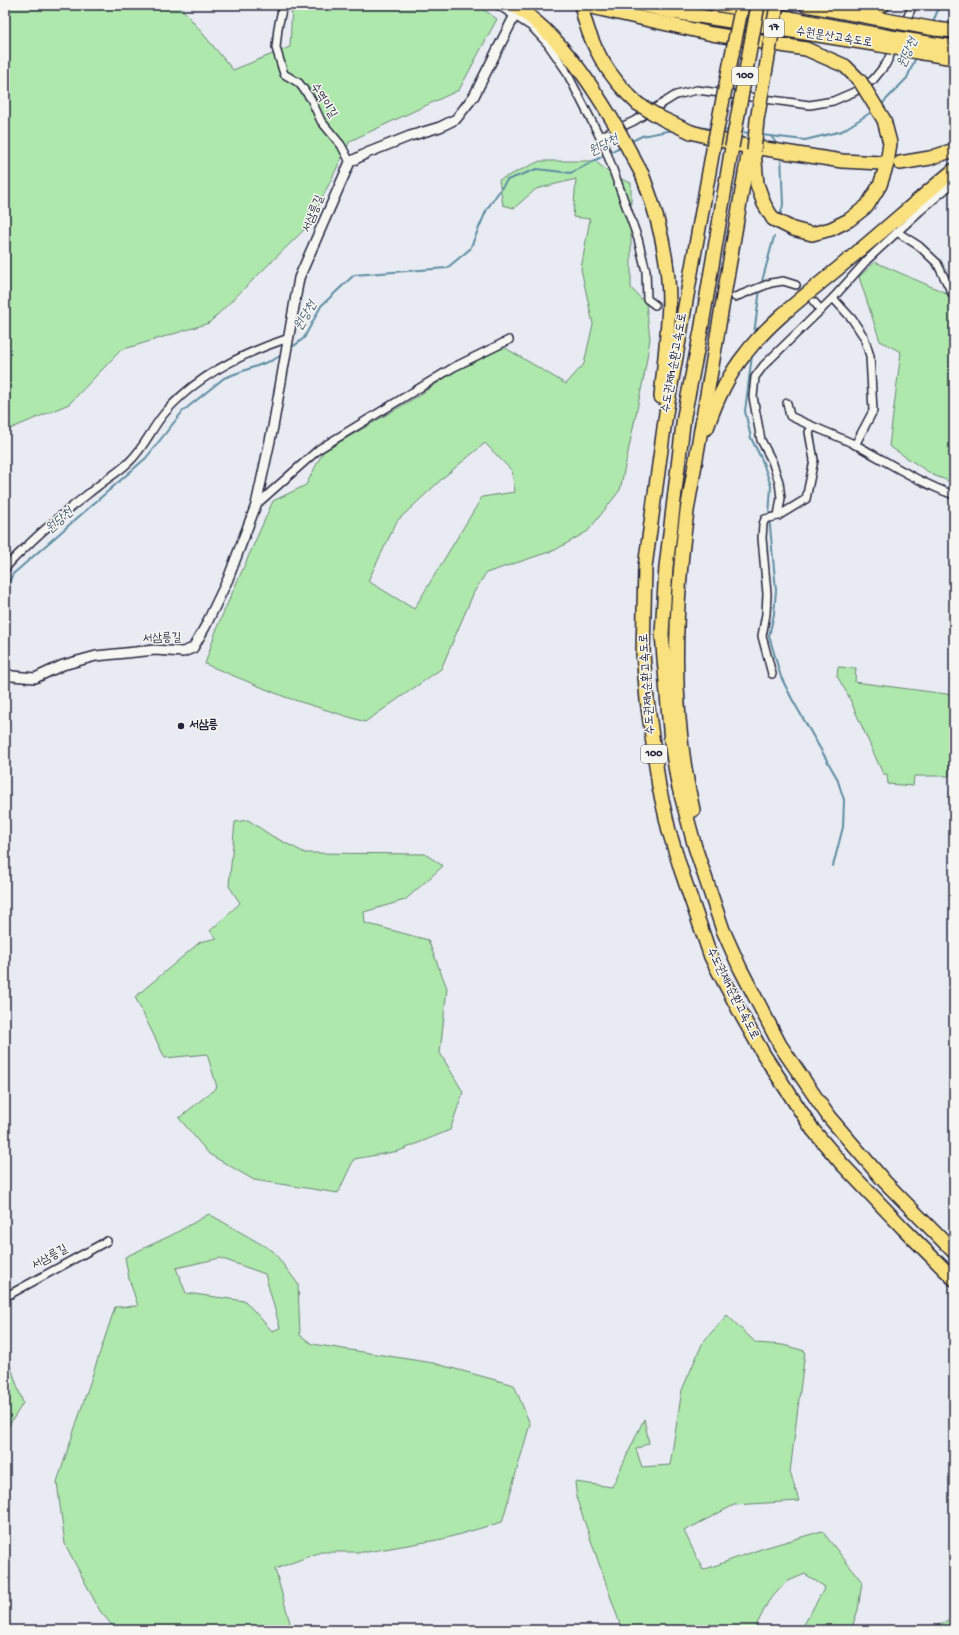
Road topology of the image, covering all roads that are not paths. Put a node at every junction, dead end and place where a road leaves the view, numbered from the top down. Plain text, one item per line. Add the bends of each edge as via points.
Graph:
1 (283, 5) edge
2 (498, 5) edge
3 (582, 5) edge
4 (643, 5) edge
5 (721, 5) edge
6 (742, 5) edge
7 (758, 5) edge
8 (777, 5) edge
9 (806, 5) edge
10 (812, 5) edge
11 (883, 5) edge
12 (913, 5) edge
13 (514, 10) edge
14 (954, 31) edge
15 (882, 40) junction
16 (954, 47) edge
17 (926, 48) junction
18 (954, 58) edge
19 (600, 137) junction
20 (752, 150) junction
21 (954, 150) edge
22 (350, 162) junction
23 (881, 163) dead end
24 (900, 163) dead end
25 (954, 170) edge
26 (954, 182) edge
27 (897, 232) junction
28 (796, 285) tunnel mouth
29 (735, 297) tunnel mouth
30 (954, 297) edge
31 (833, 298) junction
32 (814, 302) tunnel mouth
33 (654, 305) dead end
34 (821, 310) junction
35 (289, 338) junction
36 (509, 340) dead end
37 (787, 403) dead end
38 (812, 428) junction
39 (855, 445) junction
40 (954, 495) edge
41 (256, 505) junction
42 (776, 517) junction
43 (650, 522) junction
44 (684, 536) junction
45 (5, 569) edge
46 (5, 673) edge
47 (772, 674) dead end
48 (731, 948) junction
49 (107, 1241) dead end
50 (954, 1252) edge
51 (954, 1279) edge
52 (5, 1297) edge

1 - 22 street, 수역이길 via 276,48 284,74 299,83 311,99 321,121 341,145
2 - 13 street
3 - 20 highway, bridge via 712,34 806,49 845,66 860,81 884,120 890,143 880,185 867,206 849,220 831,229 812,234 793,229 773,219 757,184
3 - 23 highway, bridge via 586,28 618,85 638,104 673,124 691,132 740,145 853,162
4 - 15 highway, 수원문산고속도로 / 17 via 667,11
5 - 15 highway, 수원문산고속도로 / 17
6 - 43 highway, 수도권제1순환고속도로 / 100, bridge via 667,406
7 - 48 highway, 수도권제1순환고속도로 / 100, bridge via 684,416 666,567 662,634 671,742 678,784 708,888
8 - 20 highway, bridge
9 - 14 highway, bridge
10 - 11 highway via 858,10
12 - 19 street via 886,64 873,80 833,101 810,105 697,90 676,95 634,121
13 - 19 street via 547,44 565,70
13 - 22 street via 474,96 456,119
13 - 43 highway, bridge via 545,28 562,47 616,126 642,174 654,206 665,259 669,301
15 - 17 highway, 수원문산고속도로 / 17, bridge
16 - 17 highway, 수원문산고속도로 / 17
17 - 18 highway, 수원문산고속도로 / 17
19 - 33 street via 638,239 646,271 647,299
20 - 44 highway via 708,382
21 - 24 highway via 930,158
22 - 35 street, 서삼릉길 via 299,278
25 - 44 highway via 773,325 746,352 715,404 704,440
26 - 27 street
27 - 30 street via 919,246 937,263
27 - 31 street via 868,259
28 - 29 street via 783,281 771,283
31 - 34 street
31 - 39 street via 864,337 870,356 873,411
32 - 34 street
34 - 42 street via 764,364 755,377 753,397 761,440 780,482 781,498
35 - 41 street, 서삼릉길
35 - 45 street via 265,346 203,378 164,414 130,462 50,523
36 - 41 street, 서삼릉길 via 454,367 319,449
37 - 38 street via 790,416
38 - 39 street
38 - 42 street via 810,432 814,460 806,499
39 - 40 street via 935,488
41 - 46 street, 서삼릉길 via 228,579 192,648 183,652 155,650 96,656 63,665 35,678
42 - 47 street via 765,519 762,538 767,594 762,636
43 - 51 highway, 수도권제1순환고속도로 / 100 via 645,567 643,654 659,787 682,873 711,956 764,1055 813,1130 847,1170
44 - 48 highway via 680,569 676,681 681,742 697,826
48 - 50 highway, 수도권제1순환고속도로 / 100 via 780,1045 829,1117 885,1182
49 - 52 street, 서삼릉길

